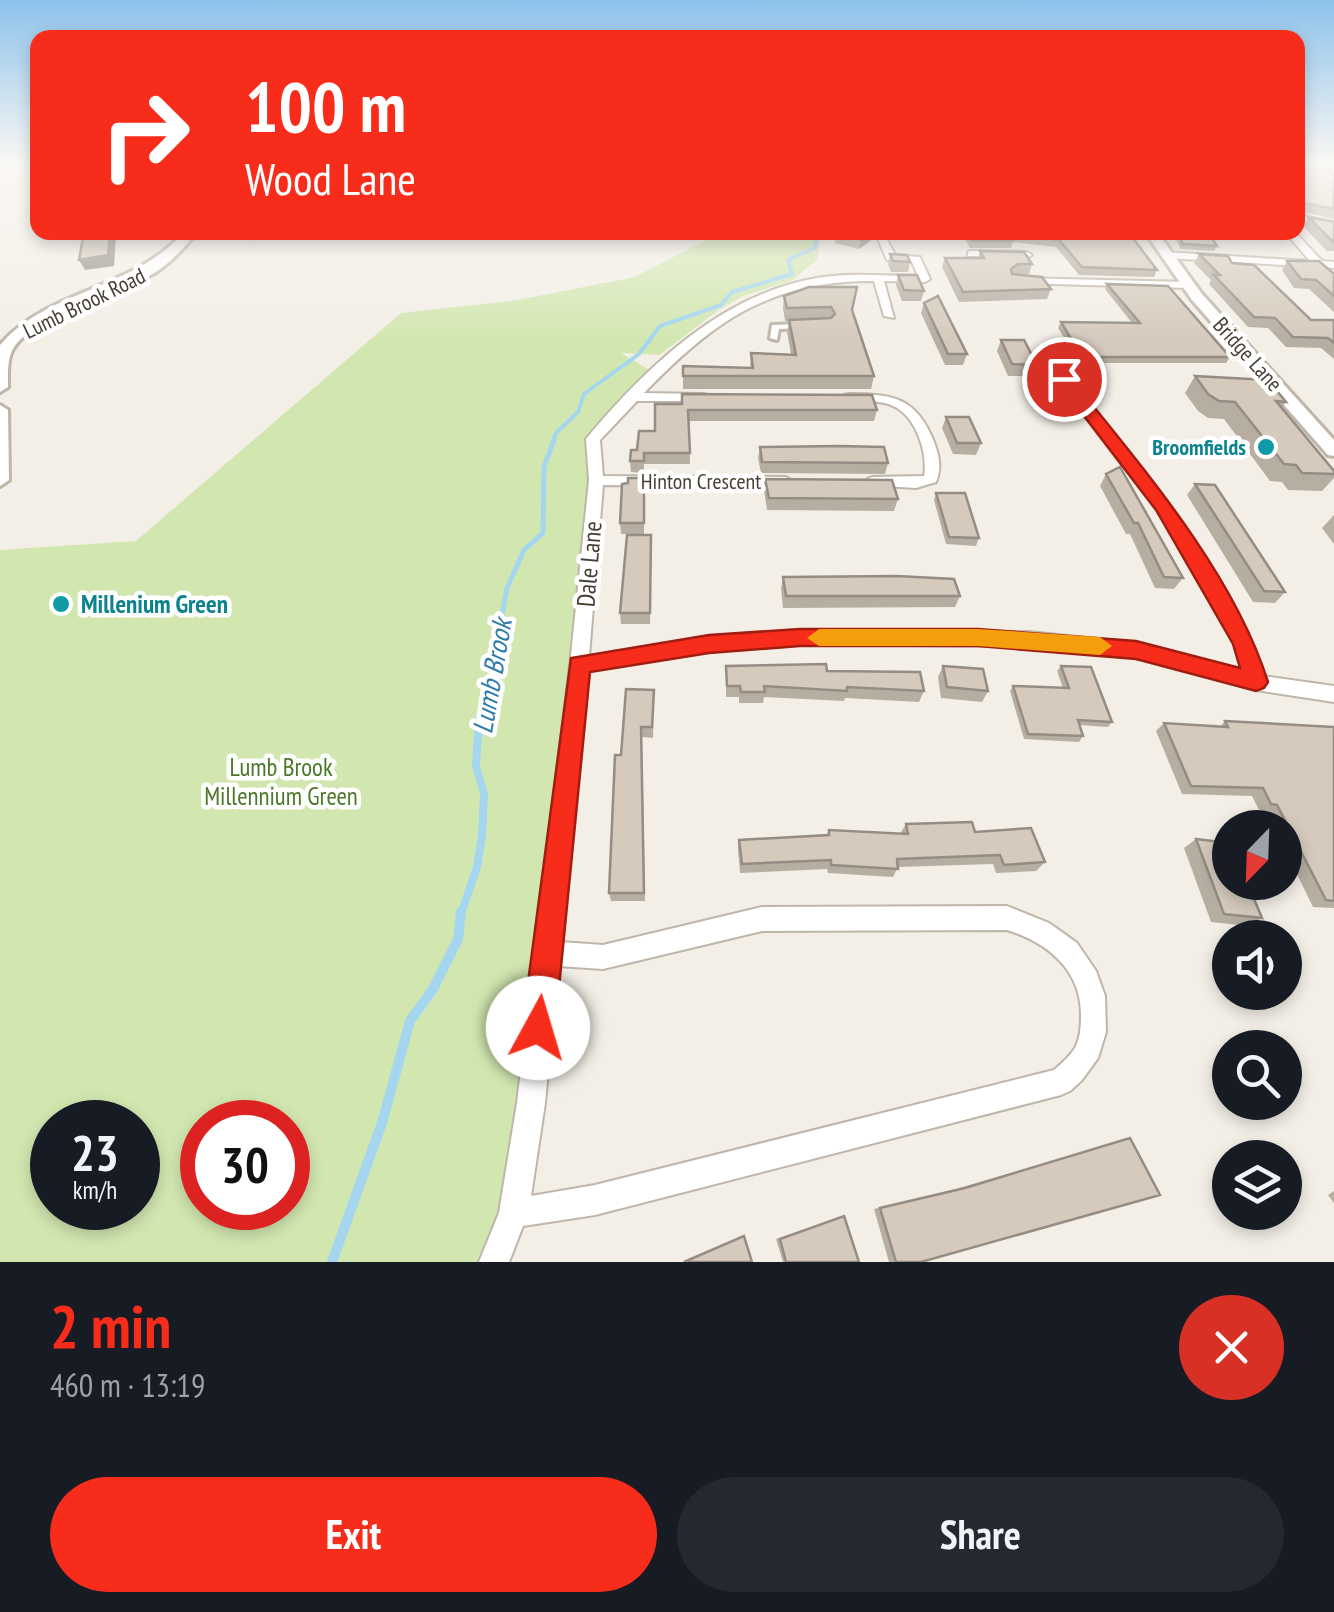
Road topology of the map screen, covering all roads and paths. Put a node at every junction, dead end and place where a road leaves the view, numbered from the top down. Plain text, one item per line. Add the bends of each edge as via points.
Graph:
1 (185, 240) edge
2 (882, 240) edge
3 (1157, 240) edge
4 (1296, 240) edge
5 (971, 254) edge
6 (1165, 255) junction
7 (1319, 264) junction
8 (1334, 265) edge
9 (878, 278) junction
10 (1016, 280) edge
11 (1046, 282) junction
12 (1188, 285) junction
13 (890, 316) dead end
14 (809, 326) edge
15 (774, 338) dead end
16 (1064, 379) dead end
17 (0, 387) edge
18 (634, 397) junction
19 (726, 398) edge
20 (840, 398) edge
21 (0, 410) edge
22 (1334, 451) edge
23 (0, 480) edge
24 (596, 480) junction
25 (799, 482) edge
26 (858, 482) edge
27 (579, 664) junction
28 (1256, 682) junction
29 (1334, 694) edge
30 (546, 953) junction
31 (514, 1214) junction
32 (494, 1262) edge

1 - 17 street, Lumb Brook Road via 152,270 15,336 1,358
2 - 9 street, Dale Lane via 891,258 916,260 925,279
3 - 6 street, Bridge Lane
4 - 7 street
5 - 11 street via 1024,250
6 - 7 street
6 - 12 street, Bridge Lane
7 - 8 street
9 - 13 street
9 - 18 street, Dale Lane via 814,281 738,308 686,344
10 - 11 street
11 - 12 street
12 - 22 street, Bridge Lane
14 - 15 street via 775,328
16 - 28 street via 1164,507 1244,643
18 - 19 street
18 - 24 street, Dale Lane via 593,439
20 - 26 street via 905,405 916,413 935,465 931,478 916,482
21 - 23 street
24 - 25 street, Hinton Crescent
24 - 27 street, Dale Lane
27 - 28 street via 800,638 978,638 1136,650
27 - 30 street, Dale Lane
28 - 29 street
30 - 31 street, Dale Lane
30 - 31 street via 603,957 762,920 1007,918 1059,941 1094,986 1094,1030 1085,1057 1061,1082 595,1200
31 - 32 street, Dale Lane

